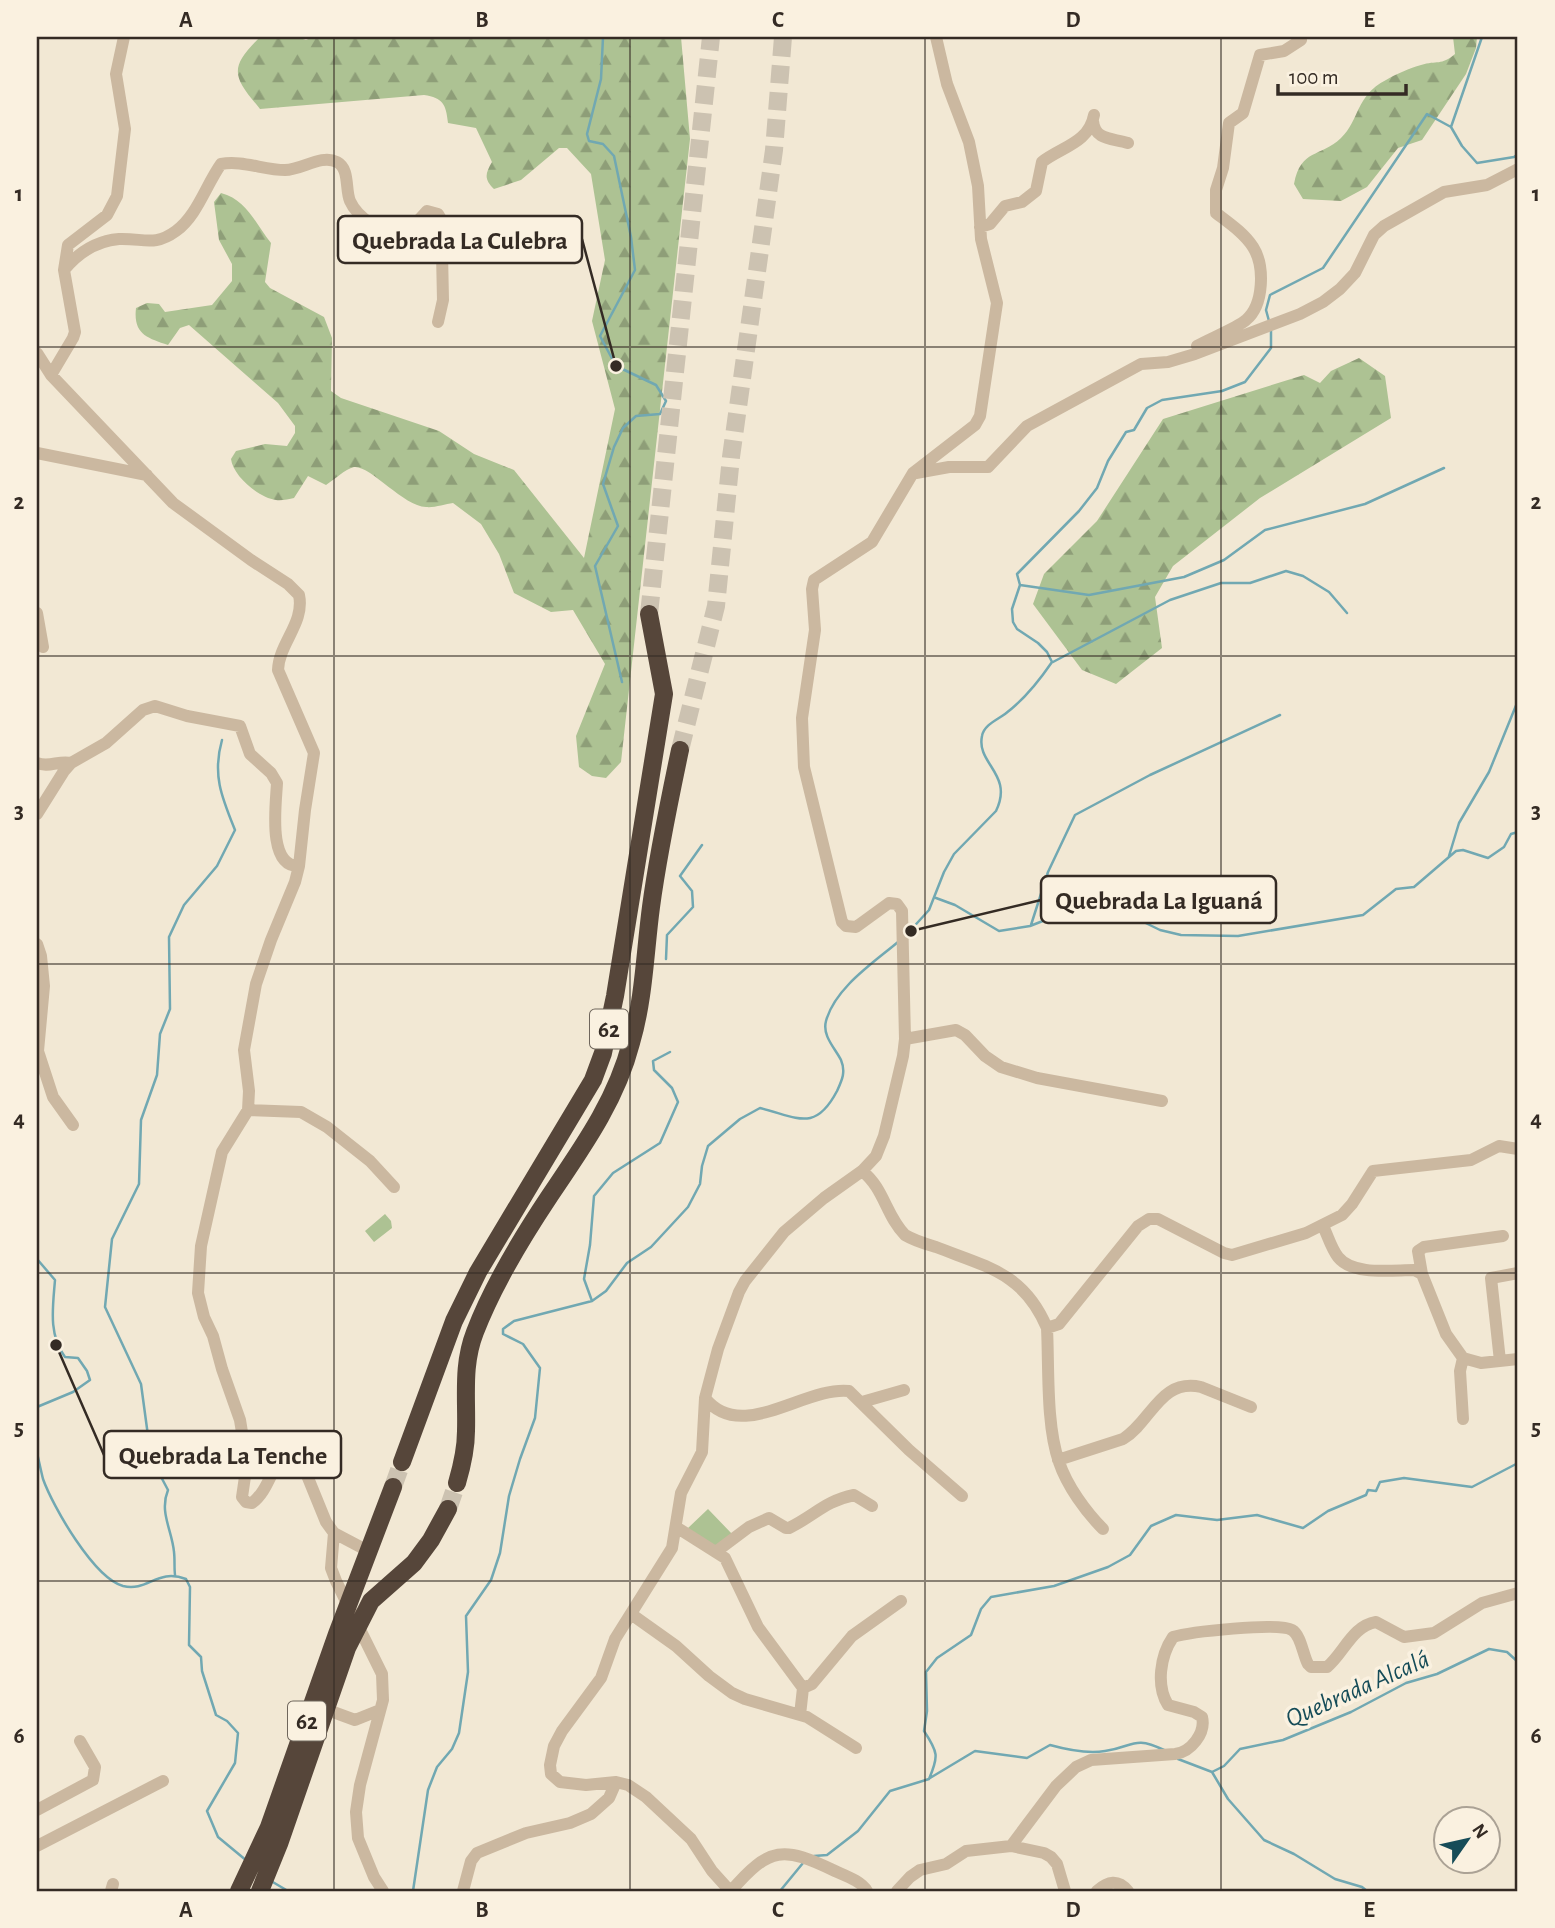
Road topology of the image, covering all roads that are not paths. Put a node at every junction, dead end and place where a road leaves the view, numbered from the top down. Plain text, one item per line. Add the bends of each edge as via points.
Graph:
1 (124, 37) edge
2 (936, 37) edge
3 (1301, 38) edge
4 (1128, 143) dead end
5 (1518, 169) edge
6 (980, 227) junction
7 (64, 270) junction
8 (438, 322) dead end
9 (37, 353) edge
10 (1176, 359) junction
11 (51, 375) junction
12 (37, 453) edge
13 (913, 473) junction
14 (147, 475) junction
15 (37, 613) edge
16 (649, 614) tunnel mouth
17 (43, 648) dead end
18 (680, 750) tunnel mouth
19 (37, 763) edge
20 (71, 763) junction
21 (37, 814) edge
22 (299, 866) junction
23 (37, 944) edge
24 (905, 1039) junction
25 (1162, 1101) dead end
26 (248, 1110) junction
27 (73, 1125) dead end
28 (1518, 1149) edge
29 (862, 1171) junction
30 (394, 1187) dead end
31 (1323, 1226) junction
32 (1503, 1236) dead end
33 (1518, 1273) edge
34 (1422, 1274) junction
35 (1047, 1328) junction
36 (1463, 1358) junction
37 (1518, 1359) edge
38 (1500, 1361) junction
39 (904, 1390) dead end
40 (705, 1398) junction
41 (862, 1402) junction
42 (1251, 1407) dead end
43 (1463, 1419) dead end
44 (1058, 1460) junction
45 (402, 1462) tunnel mouth
46 (457, 1483) tunnel mouth
47 (393, 1487) tunnel mouth
48 (962, 1496) dead end
49 (872, 1506) dead end
50 (448, 1509) tunnel mouth
51 (676, 1527) junction
52 (1103, 1529) dead end
53 (334, 1533) junction
54 (717, 1551) junction
55 (370, 1552) junction
56 (1518, 1593) edge
57 (901, 1601) dead end
58 (631, 1614) junction
59 (342, 1641) junction
60 (803, 1688) junction
61 (325, 1709) junction
62 (380, 1710) junction
63 (800, 1715) junction
64 (355, 1720) junction
65 (80, 1741) dead end
66 (371, 1741) junction
67 (856, 1748) dead end
68 (163, 1781) dead end
69 (616, 1782) junction
70 (37, 1810) edge
71 (281, 1813) junction
72 (37, 1846) edge
73 (1011, 1846) junction
74 (248, 1889) edge
75 (383, 1891) edge
76 (463, 1891) edge
77 (731, 1891) edge
78 (867, 1891) edge
79 (897, 1891) edge
80 (1065, 1891) edge
81 (1097, 1891) edge
82 (1128, 1891) edge

1 - 7 street via 116,74 125,129 117,196 107,215 68,244
2 - 6 street via 947,84 969,142
3 - 10 street via 1284,51 1260,55 1243,113 1229,123 1216,190 1216,213 1254,248 1260,287 1256,306 1246,321
4 - 6 street via 1104,138 1093,127 1093,118 1079,141 1041,162 1036,191 1022,202 1005,206 990,224
5 - 10 street via 1487,184 1444,192 1384,226 1374,235 1355,273 1323,302
6 - 13 street via 997,307 979,421
7 - 8 street via 77,254 97,245 117,239 157,242 177,230 192,216 221,163 287,170 329,159 344,167 350,201 369,222 401,231 427,211 438,214 444,232 443,300
7 - 11 street via 75,331
9 - 11 street
10 - 13 street via 1143,363 1035,421 988,467
11 - 14 street
12 - 14 street
13 - 24 street via 872,542 814,580 815,629 802,718 805,777 842,922 856,927 893,902 902,911
14 - 22 street via 173,503 299,595 299,612 278,670 314,753
15 - 17 street
16 - 45 highway, 62 via 664,694 603,1054 593,1080 478,1272 454,1321
18 - 46 highway, 62 via 651,905 632,1043 603,1115 511,1259 475,1332 465,1375 466,1433
19 - 20 street
20 - 21 street
20 - 22 street via 106,743 150,706 237,724 250,754 274,778 274,837 286,862
22 - 26 street via 256,984 243,1049
23 - 27 street via 44,986 38,1052 53,1097
24 - 25 street via 956,1030 1001,1067
24 - 29 street via 884,1136 876,1156
26 - 30 street via 302,1112 370,1161
26 - 53 street via 222,1152 201,1246 200,1306 237,1408 247,1463 242,1497 252,1503 258,1499 276,1462 284,1454 293,1454
28 - 31 street via 1499,1146 1471,1160 1373,1171 1348,1210
29 - 35 street via 878,1187 905,1235 1015,1282 1036,1304
29 - 40 street via 784,1232 745,1281 718,1349
31 - 34 street via 1340,1260 1353,1268
31 - 35 street via 1232,1255 1158,1219 1149,1219 1138,1226 1059,1324
32 - 34 street via 1424,1247 1418,1251
33 - 38 street via 1491,1278
34 - 36 street via 1446,1334
35 - 44 street
36 - 38 street
36 - 43 street
37 - 38 street
39 - 41 street
40 - 41 street via 723,1413 752,1416 838,1390 853,1393
40 - 51 street via 702,1452 682,1489
41 - 48 street
42 - 44 street via 1201,1387 1174,1388 1138,1429 1123,1439
44 - 52 street via 1085,1511
47 - 55 highway, 62
49 - 54 street via 854,1495 817,1508 789,1528 769,1518
50 - 59 highway, 62 via 414,1563 371,1601
51 - 54 street
51 - 58 street via 672,1548
53 - 55 street
53 - 62 street via 331,1568 382,1674
54 - 60 street via 731,1567 758,1627
55 - 59 highway, 62 via 350,1599
56 - 73 street via 1482,1603 1434,1633 1410,1638 1377,1622 1367,1625 1326,1667 1308,1664 1297,1635 1289,1629 1241,1628 1176,1636 1167,1648 1161,1694 1168,1705 1202,1717 1203,1729 1189,1748 1175,1754 1091,1760 1076,1767
57 - 60 street via 852,1636 812,1684
58 - 63 street via 732,1693
58 - 69 street via 615,1639 601,1678 562,1731 550,1765 551,1774 561,1782
59 - 61 highway, 62
59 - 71 highway, 62
60 - 63 street
61 - 64 street
61 - 71 highway, 62
62 - 64 street
62 - 66 street
63 - 67 street
64 - 66 street
65 - 70 street via 96,1767 93,1780
66 - 75 street via 360,1785 358,1838
68 - 72 street
69 - 76 street via 609,1798 591,1814 477,1853
69 - 77 street via 646,1797 691,1839
71 - 74 highway, 62 via 279,1844
73 - 79 street via 966,1851 946,1864 920,1870
73 - 80 street via 1051,1857
77 - 78 street via 761,1861 793,1854 854,1880
81 - 82 street via 1115,1882

